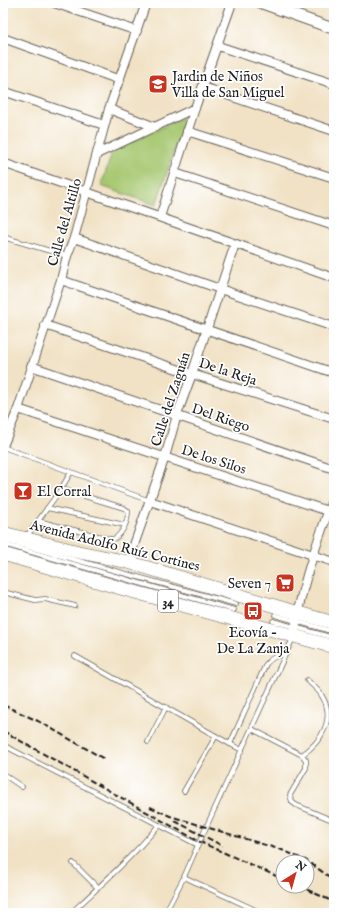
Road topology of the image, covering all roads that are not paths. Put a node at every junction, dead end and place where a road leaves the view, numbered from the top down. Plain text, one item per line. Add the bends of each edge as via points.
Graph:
1 (54, 3) edge
2 (146, 3) edge
3 (232, 3) edge
4 (261, 3) edge
5 (334, 28) edge
6 (137, 31) junction
7 (3, 38) edge
8 (218, 46) junction
9 (120, 80) junction
10 (334, 84) edge
11 (203, 86) junction
12 (3, 91) edge
13 (195, 108) junction
14 (109, 109) junction
15 (104, 125) junction
16 (154, 126) junction
17 (187, 131) junction
18 (334, 131) edge
19 (97, 154) junction
20 (3, 163) edge
21 (175, 173) junction
22 (334, 178) edge
23 (87, 192) junction
24 (160, 217) junction
25 (334, 226) edge
26 (3, 237) edge
27 (74, 238) junction
28 (235, 244) junction
29 (68, 256) junction
30 (334, 278) edge
31 (61, 280) junction
32 (220, 289) junction
33 (45, 325) junction
34 (334, 327) edge
35 (206, 330) junction
36 (31, 366) junction
37 (334, 373) edge
38 (192, 374) junction
39 (18, 409) junction
40 (177, 415) junction
41 (334, 419) edge
42 (3, 444) edge
43 (165, 457) junction
44 (334, 469) edge
45 (71, 472) junction
46 (61, 489) junction
47 (334, 495) edge
48 (150, 501) junction
49 (47, 508) junction
50 (331, 512) edge
51 (38, 521) junction
52 (126, 525) junction
53 (3, 533) edge
54 (24, 539) junction
55 (3, 540) edge
56 (3, 544) edge
57 (3, 554) edge
58 (313, 555) junction
59 (128, 562) junction
60 (334, 562) edge
61 (3, 592) edge
62 (236, 604) dead end
63 (75, 606) dead end
64 (234, 610) dead end
65 (275, 615) dead end
66 (273, 621) dead end
67 (334, 623) edge
68 (296, 624) junction
69 (334, 632) edge
70 (334, 638) edge
71 (334, 647) edge
72 (287, 653) junction
73 (75, 656) dead end
74 (307, 680) dead end
75 (166, 707) junction
76 (252, 728) junction
77 (216, 736) junction
78 (148, 742) dead end
79 (230, 744) junction
80 (4, 747) edge
81 (242, 750) junction
82 (302, 755) junction
83 (3, 774) edge
84 (22, 786) dead end
85 (184, 791) dead end
86 (334, 822) edge
87 (159, 825) junction
88 (198, 845) junction
89 (73, 863) dead end
90 (184, 877) junction
91 (98, 888) junction
92 (71, 913) edge
93 (165, 913) edge
94 (262, 913) edge

1 - 6 street
2 - 6 street, Calle del Altillo
3 - 8 street
4 - 5 street
6 - 9 street, Calle del Altillo
7 - 9 street
8 - 10 street
8 - 11 street
9 - 14 street, Calle del Altillo
11 - 13 street
11 - 18 street
12 - 15 street
13 - 16 street
13 - 17 street
14 - 15 street, Calle del Altillo
14 - 16 street
15 - 19 street, Calle del Altillo
16 - 19 street
17 - 21 street
17 - 22 street
19 - 23 street, Calle del Altillo
20 - 23 street
21 - 24 street
21 - 25 street
23 - 24 street
23 - 27 street, Calle del Altillo
24 - 28 street
26 - 29 lane
27 - 29 street, Calle del Altillo
27 - 32 street
28 - 30 street
28 - 32 street, Calle del Zaguán
29 - 31 street, Calle del Altillo
31 - 33 street, Calle del Altillo
31 - 35 street
32 - 34 street
32 - 35 street, Calle del Zaguán
33 - 36 street, Calle del Altillo
33 - 38 street, De la Reja
35 - 37 street
35 - 38 street, Calle del Zaguán
36 - 39 street, Calle del Altillo
36 - 40 street, Del Riego
38 - 40 street, Calle del Zaguán
38 - 41 street, De la Reja
39 - 42 street, Calle del Altillo
39 - 43 street, De los Silos
40 - 43 street, Calle del Zaguán
40 - 44 street, Del Riego
42 - 45 lane
43 - 48 street, Calle del Zaguán
43 - 50 street, De los Silos
45 - 46 lane
45 - 48 lane
46 - 49 lane
46 - 52 lane via 124,508 128,511
47 - 50 street
48 - 58 street
48 - 59 street, Calle del Zaguán
49 - 51 lane
49 - 52 lane
50 - 58 street
51 - 52 lane via 114,539
51 - 54 lane
53 - 54 main road, Avenida Adolfo Ruíz Cortines / 34
54 - 59 main road, Avenida Adolfo Ruíz Cortines / 34
55 - 62 lane
56 - 64 lane
57 - 68 main road, Avenida Adolfo Ruíz Cortines / 34 via 116,587
58 - 60 street
58 - 68 street via 301,594
59 - 68 main road, Avenida Adolfo Ruíz Cortines / 34
61 - 63 lane via 35,600 45,598
65 - 68 lane
66 - 68 lane
67 - 68 main road, Avenida Adolfo Ruíz Cortines / 34
68 - 69 lane
68 - 70 lane
68 - 71 main road, Avenida Adolfo Ruíz Cortines / 34
68 - 72 lane
72 - 76 lane
72 - 79 lane via 276,656 266,664
73 - 75 lane
74 - 82 lane via 322,696 327,707 327,724 317,742
75 - 77 lane
75 - 78 lane
76 - 81 lane
76 - 82 lane
77 - 79 lane
77 - 85 lane
79 - 81 lane
80 - 87 lane
81 - 88 lane
82 - 86 lane via 306,760 306,768 290,796 292,802
83 - 84 lane
87 - 88 lane
87 - 91 lane
88 - 90 lane
89 - 91 lane
90 - 93 lane
90 - 94 lane
91 - 92 lane

